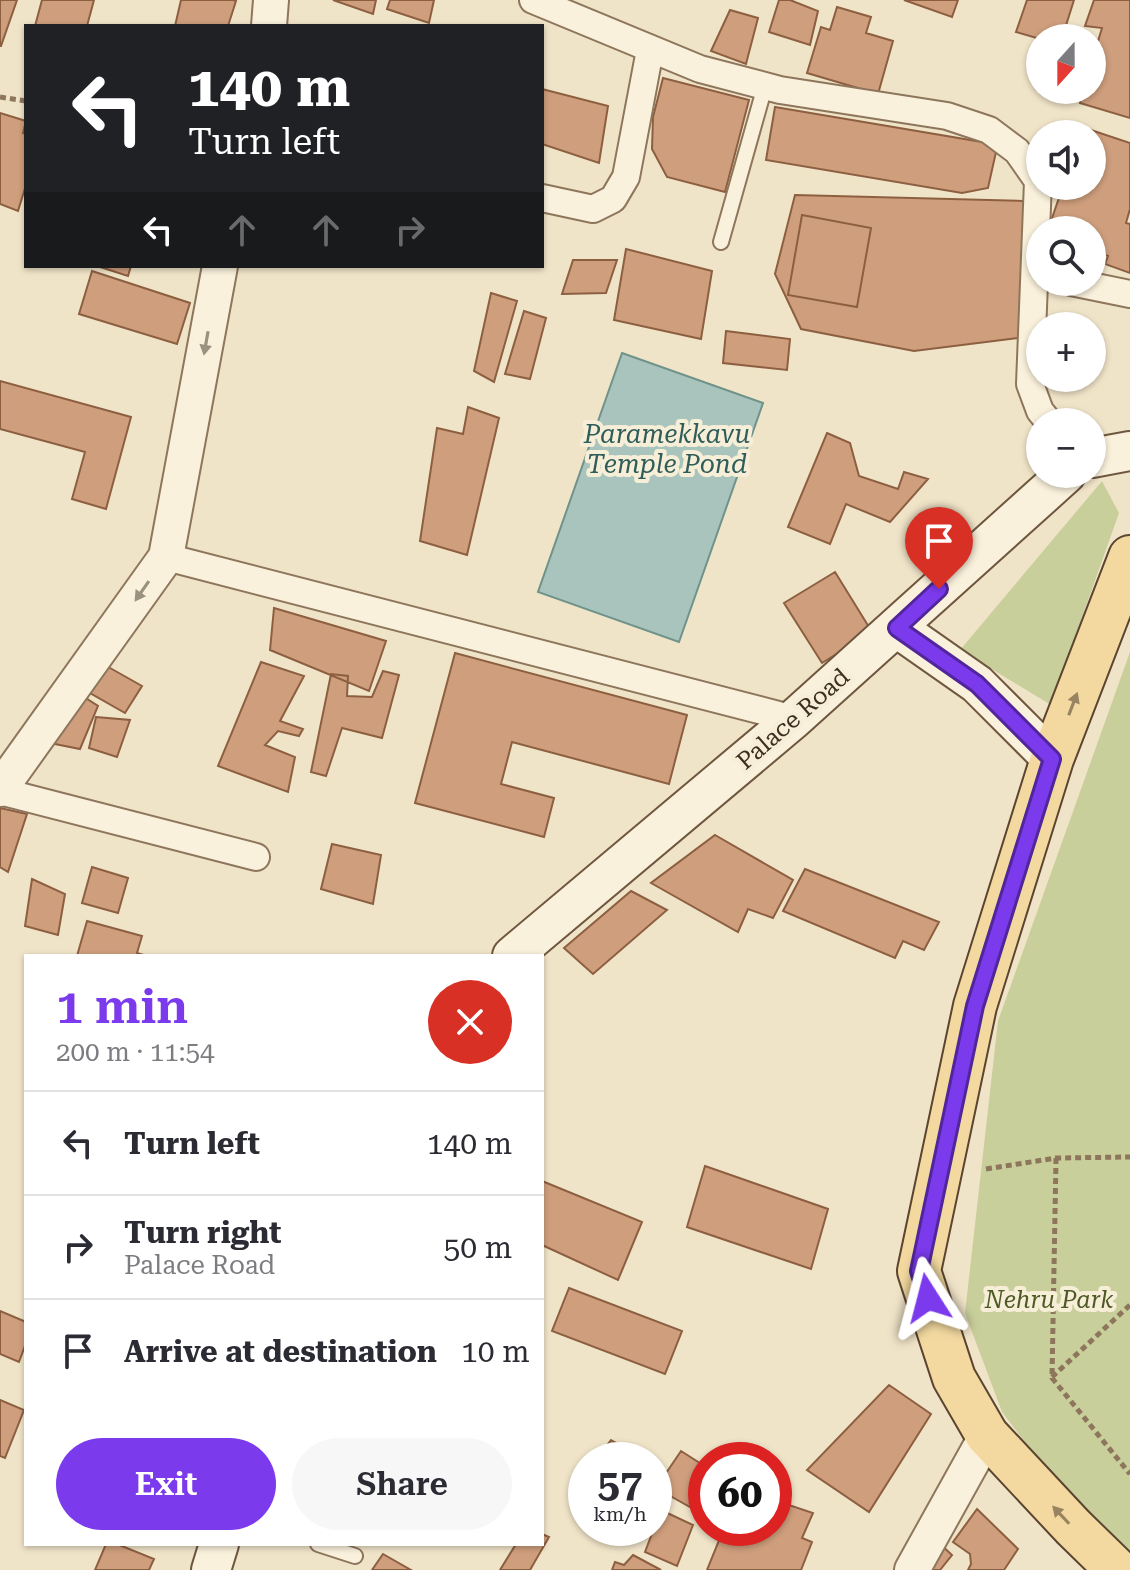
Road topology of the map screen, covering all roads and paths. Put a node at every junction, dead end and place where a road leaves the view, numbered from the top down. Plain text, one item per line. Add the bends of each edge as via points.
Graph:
1 (271, 0) edge
2 (533, 0) edge
3 (269, 24) edge
4 (650, 50) junction
5 (765, 86) junction
6 (0, 97) edge
7 (24, 101) edge
8 (544, 198) edge
9 (1038, 216) edge
10 (721, 242) dead end
11 (220, 268) edge
12 (1106, 289) edge
13 (1130, 294) edge
14 (1036, 296) edge
15 (1039, 408) edge
16 (1130, 451) edge
17 (1106, 455) edge
18 (1051, 488) edge
19 (166, 557) junction
20 (1130, 557) edge
21 (897, 628) junction
22 (794, 719) junction
23 (1052, 759) junction
24 (0, 790) edge
25 (256, 857) dead end
26 (514, 954) edge
27 (1130, 1157) edge
28 (1056, 1158) junction
29 (986, 1169) dead end
30 (1130, 1305) edge
31 (1052, 1378) junction
32 (987, 1435) junction
33 (1130, 1474) edge
34 (218, 1546) edge
35 (324, 1546) edge
36 (355, 1556) dead end
37 (211, 1570) edge
38 (912, 1570) edge
39 (1117, 1570) edge

1 - 3 street
2 - 4 street
4 - 5 street
4 - 8 street via 626,177 613,199 593,209
5 - 9 street via 947,116 989,130 1017,151 1038,181
5 - 10 lane
6 - 7 path
11 -> 19 street
12 - 13 street
14 - 15 street via 1030,384
16 - 17 main road
18 - 21 main road, Palace Road
19 - 22 street
19 -> 24 street
23 -> 20 main road
21 - 22 main road, Palace Road
21 - 23 main road via 977,684
22 - 26 main road, Palace Road
23 - 32 main road via 975,1006 919,1271 954,1378
24 - 25 street
27 - 28 path
28 - 29 path
28 - 31 path
30 - 31 path
31 - 33 path
32 - 38 street
39 -> 32 main road
34 - 37 main road
35 - 36 lane

